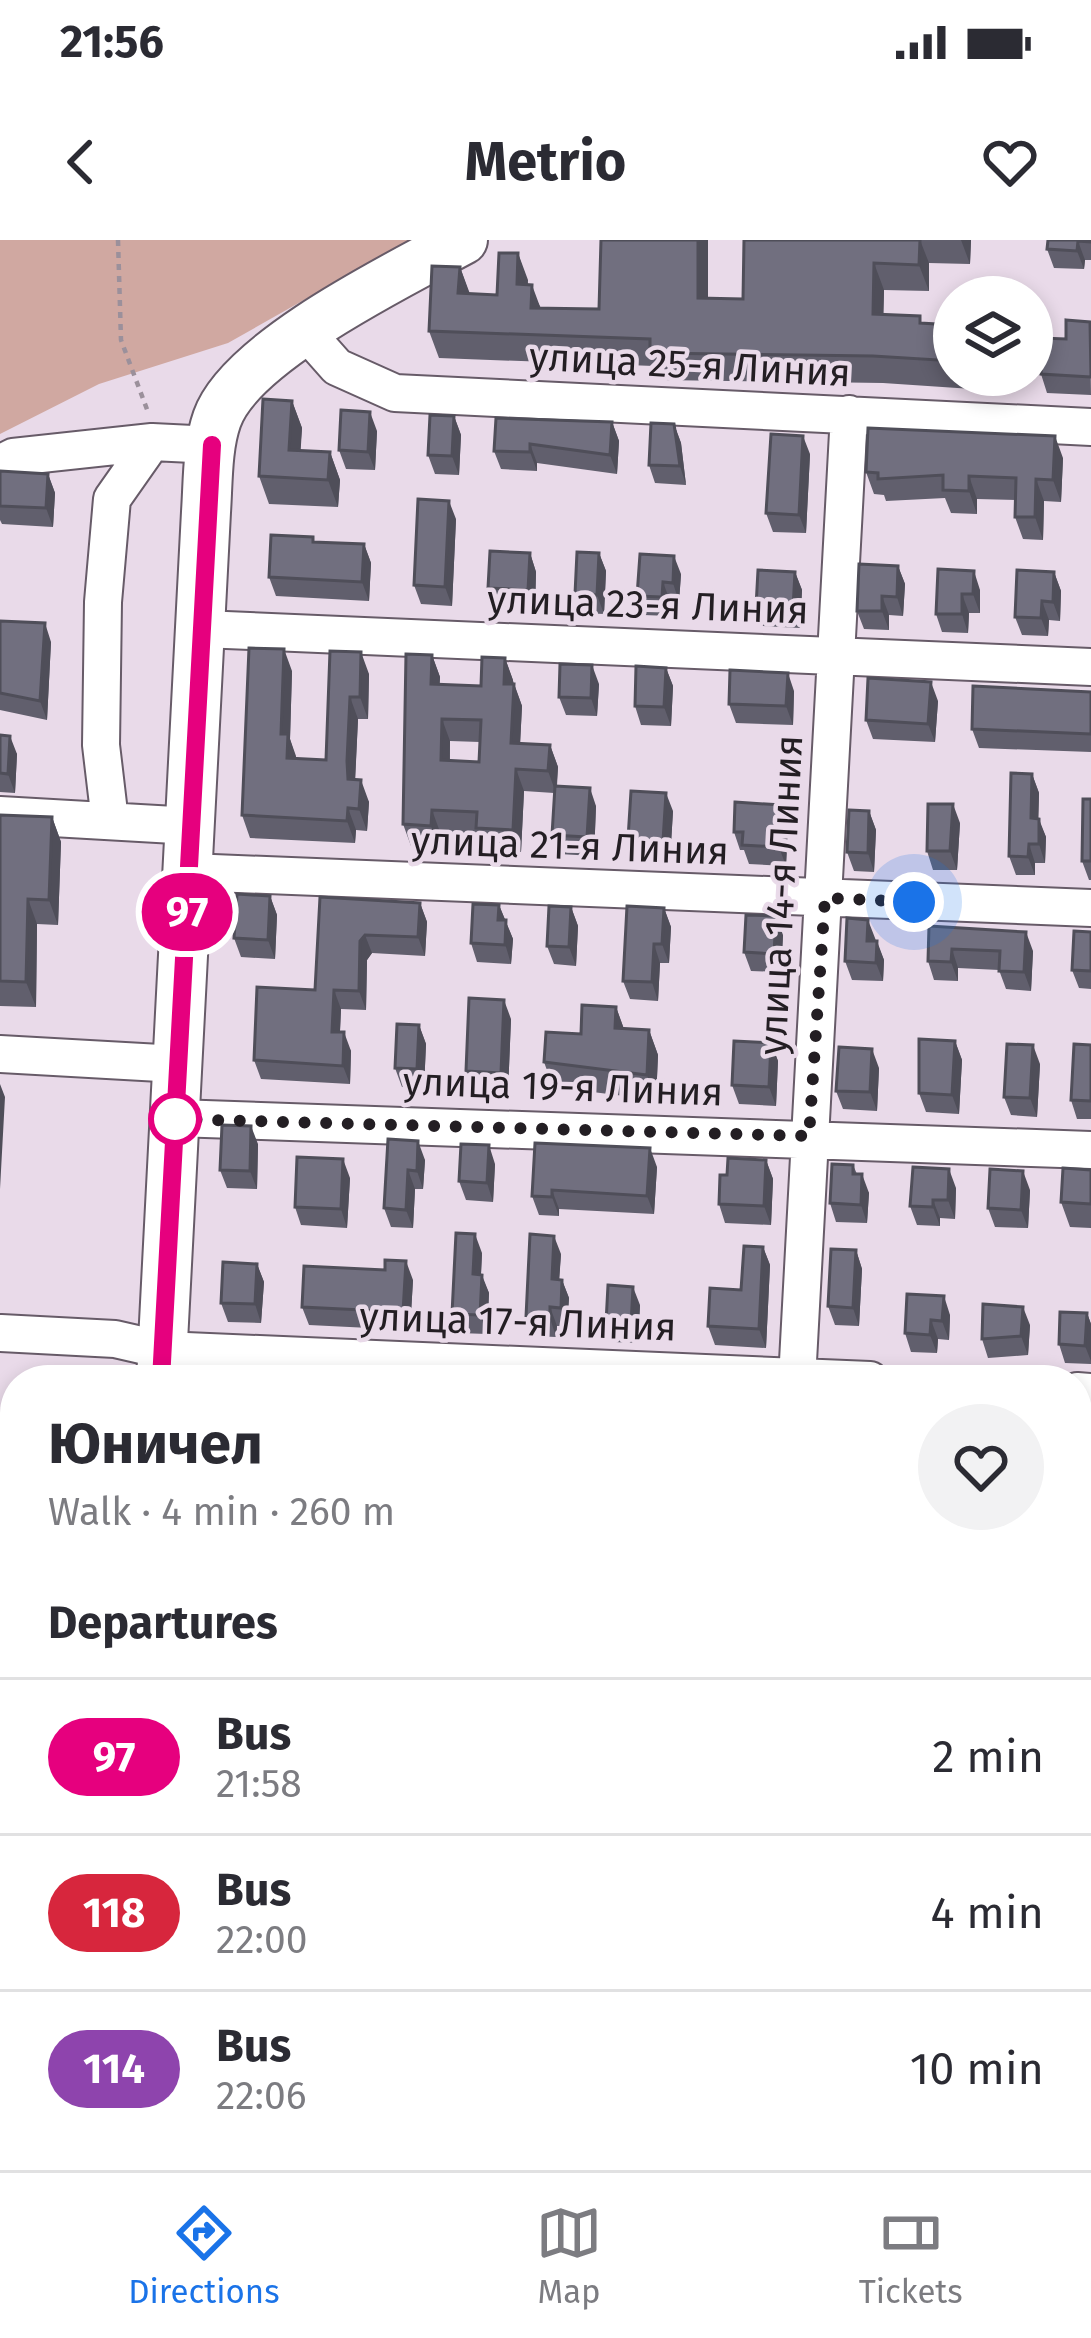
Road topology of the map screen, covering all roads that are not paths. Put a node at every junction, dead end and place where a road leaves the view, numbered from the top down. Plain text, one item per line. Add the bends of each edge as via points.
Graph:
1 (463, 240) edge
2 (306, 332) junction
3 (849, 414) junction
4 (1091, 427) edge
5 (152, 442) junction
6 (212, 445) junction
7 (0, 464) edge
8 (202, 629) junction
9 (836, 655) junction
10 (1091, 667) edge
11 (0, 815) edge
12 (110, 821) junction
13 (190, 849) junction
14 (825, 898) junction
15 (1091, 908) edge
16 (0, 1054) edge
17 (178, 1064) junction
18 (176, 1118) junction
19 (809, 1136) junction
20 (1091, 1150) edge
21 (1, 1333) edge
22 (162, 1365) edge
23 (798, 1365) edge

1 - 2 main road
2 - 3 street, улица 25-я Линия via 337,367 395,393
2 - 6 main road via 230,395
3 - 4 street, улица 25-я Линия
3 - 9 street, улица 14-я Линия
5 - 6 street
5 - 7 street
5 - 12 street via 112,499 101,745
6 - 8 main road
8 - 9 street, улица 23-я Линия
8 - 13 main road
9 - 10 street, улица 23-я Линия
9 - 14 street, улица 14-я Линия
11 - 12 street, улица 21-я Линия
12 - 13 street, улица 21-я Линия
13 - 14 street, улица 21-я Линия
13 - 17 main road
14 - 15 street, улица 21-я Линия
14 - 19 street, улица 14-я Линия
16 - 17 street
17 - 18 main road
18 - 19 street, улица 19-я Линия
18 - 22 main road
19 - 20 street, улица 19-я Линия
19 - 23 street, улица 14-я Линия
21 - 22 street, улица 17-я Линия via 115,1339

